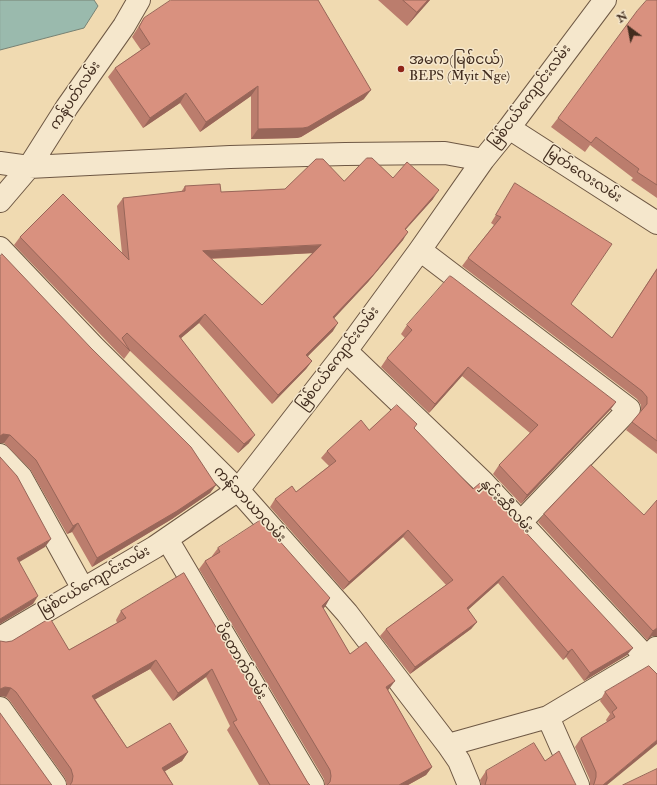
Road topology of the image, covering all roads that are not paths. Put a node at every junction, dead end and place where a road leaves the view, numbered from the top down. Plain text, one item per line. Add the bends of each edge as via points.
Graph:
1 (139, 0) edge
2 (604, 0) edge
3 (509, 128) junction
4 (482, 160) junction
5 (0, 163) edge
6 (30, 167) junction
7 (0, 201) edge
8 (657, 223) edge
9 (0, 248) edge
10 (420, 250) junction
11 (346, 351) junction
12 (0, 455) edge
13 (238, 490) junction
14 (521, 522) junction
15 (167, 539) junction
16 (83, 589) junction
17 (0, 638) edge
18 (654, 659) edge
19 (0, 708) edge
20 (548, 717) junction
21 (448, 745) junction
22 (55, 785) edge
23 (313, 785) edge
24 (470, 785) edge
25 (578, 785) edge

1 - 6 street, ကန်ပတ်လမ်း
2 - 3 street, မြစ်ငယ်ကျောင်းလမ်း
3 - 4 street, မြစ်ငယ်ကျောင်းလမ်း
3 - 8 street, မြတ်လေးလမ်း
4 - 6 street via 445,153 345,154
4 - 10 street, မြစ်ငယ်ကျောင်းလမ်း
5 - 6 street
6 - 7 street, ကန်ပတ်လမ်း
9 - 13 street, ကန်သာယာလမ်း via 94,347
10 - 11 street, မြစ်ငယ်ကျောင်းလမ်း
10 - 14 street via 629,409
11 - 13 street, မြစ်ငယ်ကျောင်းလမ်း
11 - 14 street, နှင်းဆီလမ်း via 483,482
12 - 16 street via 21,477
13 - 15 street, မြစ်ငယ်ကျောင်းလမ်း
13 - 21 street, ကန်သာယာလမ်း via 347,613
14 - 18 street, နှင်းဆီလမ်း
15 - 16 street, မြစ်ငယ်ကျောင်းလမ်း
15 - 23 street, ပိတောက်လမ်း
16 - 17 street, မြစ်ငယ်ကျောင်းလမ်း
18 - 20 street
19 - 22 street
20 - 21 street
20 - 25 street
21 - 24 street, ကန်သာယာလမ်း

